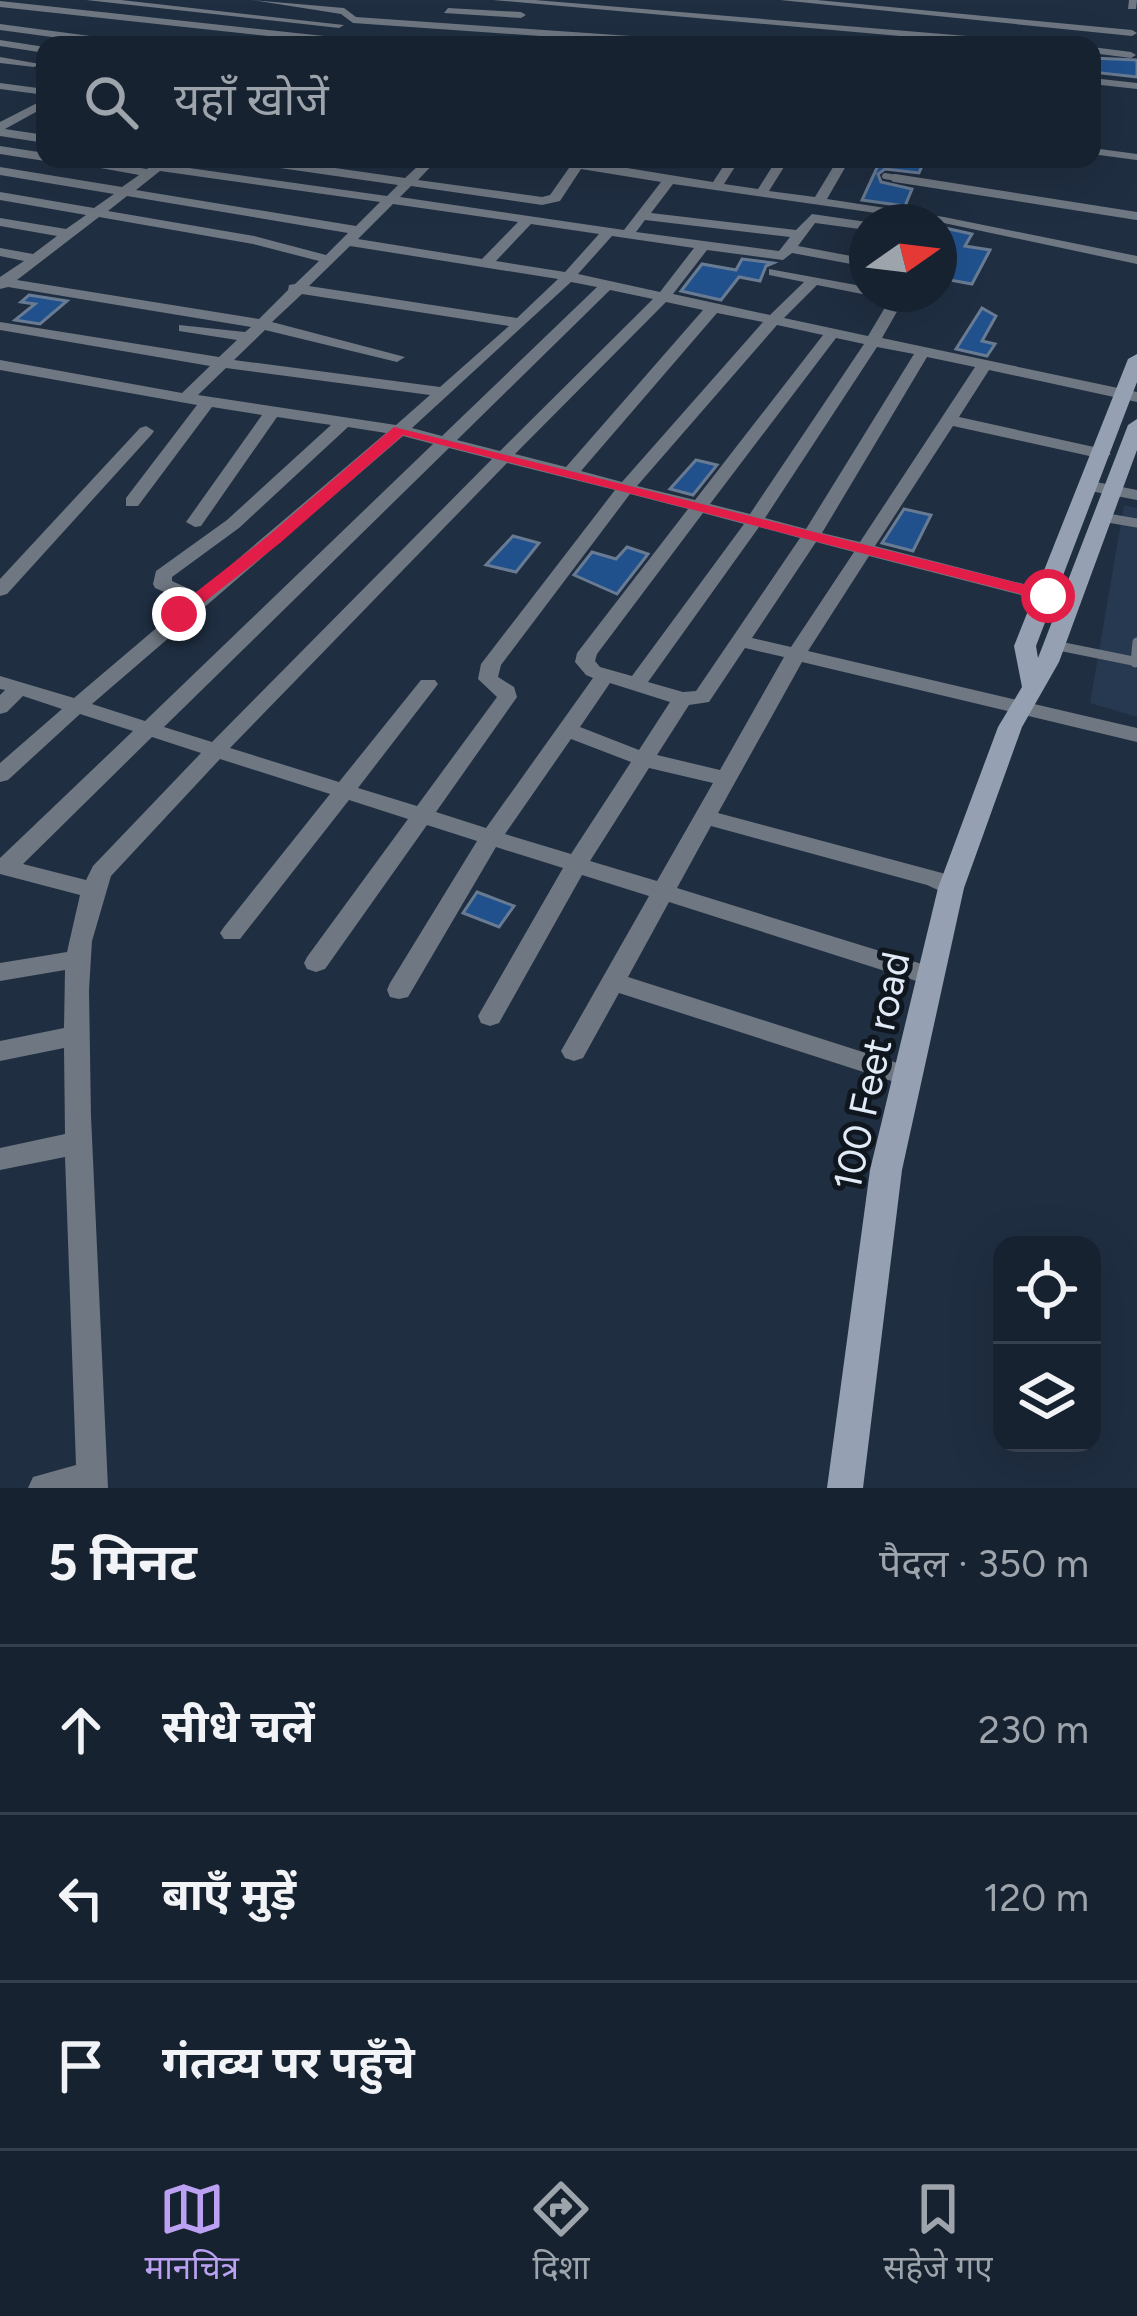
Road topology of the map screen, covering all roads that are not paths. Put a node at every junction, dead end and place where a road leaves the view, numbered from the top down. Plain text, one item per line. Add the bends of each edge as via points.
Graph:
1 (91, 0) edge
2 (258, 0) edge
3 (498, 0) edge
4 (782, 0) edge
5 (959, 0) edge
6 (137, 2) edge
7 (581, 3) edge
8 (0, 4) edge
9 (450, 5) edge
10 (909, 5) edge
11 (948, 14) junction
12 (242, 16) junction
13 (1116, 17) dead end
14 (1073, 21) junction
15 (344, 22) junction
16 (442, 26) junction
17 (0, 27) edge
18 (20, 29) junction
19 (764, 30) junction
20 (542, 31) junction
21 (889, 31) junction
22 (1111, 31) junction
23 (224, 32) junction
24 (1132, 33) dead end
25 (70, 36) edge
26 (215, 36) edge
27 (260, 36) edge
28 (329, 36) edge
29 (540, 36) edge
30 (605, 36) edge
31 (810, 36) edge
32 (886, 36) edge
33 (943, 36) edge
34 (1067, 36) edge
35 (0, 41) edge
36 (1101, 44) edge
37 (36, 48) edge
38 (1101, 52) edge
39 (1131, 55) dead end
40 (0, 60) edge
41 (34, 64) dead end
42 (1101, 82) edge
43 (0, 86) edge
44 (1137, 86) edge
45 (36, 91) edge
46 (36, 107) edge
47 (28, 111) junction
48 (36, 112) edge
49 (0, 129) edge
50 (36, 137) edge
51 (0, 150) edge
52 (1101, 152) edge
53 (36, 156) edge
54 (1137, 157) edge
55 (156, 168) edge
56 (185, 168) edge
57 (308, 168) edge
58 (422, 168) edge
59 (575, 168) edge
60 (605, 168) edge
61 (729, 168) edge
62 (777, 168) edge
63 (839, 168) edge
64 (0, 171) edge
65 (885, 176) dead end
66 (671, 178) junction
67 (407, 182) junction
68 (720, 186) junction
69 (762, 192) junction
70 (126, 193) junction
71 (0, 196) edge
72 (386, 201) junction
73 (819, 201) junction
74 (849, 207) edge
75 (100, 213) junction
76 (1137, 215) edge
77 (641, 216) junction
78 (527, 220) junction
79 (703, 221) junction
80 (0, 222) edge
81 (849, 223) edge
82 (957, 227) edge
83 (609, 231) junction
84 (70, 235) junction
85 (351, 235) junction
86 (627, 235) junction
87 (795, 242) junction
88 (698, 244) junction
89 (0, 252) edge
90 (849, 257) edge
91 (37, 259) junction
92 (326, 259) junction
93 (1137, 260) edge
94 (487, 262) junction
95 (774, 272) dead end
96 (569, 277) junction
97 (814, 280) junction
98 (2, 283) edge
99 (605, 287) junction
100 (849, 287) edge
101 (294, 288) junction
102 (666, 299) junction
103 (712, 309) junction
104 (887, 312) edge
105 (772, 320) junction
106 (518, 323) junction
107 (260, 324) junction
108 (0, 326) edge
109 (184, 328) dead end
110 (834, 332) junction
111 (247, 337) junction
112 (876, 340) junction
113 (923, 352) junction
114 (398, 357) dead end
115 (1137, 359) edge
116 (220, 363) junction
117 (0, 365) edge
118 (984, 366) junction
119 (443, 392) junction
120 (1131, 396) edge
121 (186, 398) junction
122 (208, 402) junction
123 (273, 411) junction
124 (948, 420) junction
125 (344, 422) junction
126 (1137, 426) edge
127 (400, 430) junction
128 (146, 431) dead end
129 (446, 442) junction
130 (503, 457) junction
131 (1122, 457) edge
132 (569, 474) junction
133 (625, 488) junction
134 (1102, 488) junction
135 (1137, 495) edge
136 (132, 502) dead end
137 (702, 508) junction
138 (1102, 517) junction
139 (195, 522) dead end
140 (756, 523) junction
141 (1137, 523) edge
142 (233, 524) junction
143 (810, 537) junction
144 (274, 540) junction
145 (861, 551) junction
146 (0, 590) edge
147 (1048, 596) junction
148 (197, 599) junction
149 (1071, 602) junction
150 (740, 641) junction
151 (1137, 642) edge
152 (1054, 645) junction
153 (796, 653) junction
154 (1135, 663) edge
155 (604, 677) junction
156 (428, 684) dead end
157 (9, 686) edge
158 (635, 686) junction
159 (1026, 695) junction
160 (682, 699) junction
161 (0, 707) edge
162 (74, 708) junction
163 (146, 729) junction
164 (568, 730) junction
165 (1137, 735) edge
166 (214, 751) junction
167 (646, 760) junction
168 (0, 775) edge
169 (725, 778) junction
170 (344, 793) junction
171 (703, 816) junction
172 (421, 817) junction
173 (490, 839) junction
174 (576, 865) junction
175 (3, 867) edge
176 (951, 888) junction
177 (92, 890) junction
178 (662, 891) junction
179 (232, 933) dead end
180 (78, 959) junction
181 (316, 963) dead end
182 (0, 973) edge
183 (929, 976) junction
184 (611, 981) junction
185 (399, 990) dead end
186 (490, 1016) dead end
187 (76, 1035) junction
188 (0, 1051) edge
189 (574, 1051) dead end
190 (907, 1076) junction
191 (77, 1143) junction
192 (0, 1159) edge
193 (92, 1483) edge
194 (44, 1488) edge
195 (845, 1488) edge

1 - 6 street
2 - 12 street
2 - 15 street via 344,11
3 - 7 street
4 - 10 street
4 - 19 street
5 - 11 street
6 - 12 street
7 - 19 street
8 - 23 street
9 - 16 street
9 - 19 street
10 - 11 street
10 - 21 street
11 - 14 street
12 - 15 street
13 - 22 street
14 - 22 street
14 - 34 street
15 - 16 street
15 - 28 street
16 - 20 street
17 - 18 street
18 - 25 street
18 - 35 street
19 - 21 street
19 - 31 street
20 - 29 street
20 - 30 street
21 - 32 street
21 - 33 street
22 - 24 street
22 - 36 street
23 - 26 street
23 - 27 street
35 - 37 street
38 - 39 street
40 - 41 street
42 - 44 street
43 - 45 street
46 - 47 street
47 - 48 street
47 - 49 street
49 - 50 street
51 - 53 street
52 - 54 lane
55 - 70 street
56 - 72 street
57 - 67 street
58 - 67 street
59 - 67 street via 550,200
60 - 66 street
61 - 68 street
62 - 69 street
63 - 73 street
64 - 70 street
65 - 76 lane
66 - 68 street
66 - 77 street
67 - 72 street
68 - 69 street
68 - 79 street
69 - 73 street
70 - 75 street
70 - 85 street
71 - 75 street
72 - 78 street
72 - 85 street
73 - 74 street
75 - 84 street
75 - 92 street
77 - 79 street
77 - 86 street
78 - 83 street
78 - 94 street
79 - 87 street
79 - 88 street
80 - 84 street
81 - 87 street via 812,218
82 - 93 street
83 - 86 street
83 - 96 street
84 - 91 street
85 - 92 street
85 - 94 street
86 - 88 street
87 - 88 street via 774,256
87 - 90 street
88 - 102 street
89 - 91 street
91 - 98 street
92 - 101 street
94 - 96 street
95 - 97 street
96 - 99 street
96 - 106 street
97 - 100 street
97 - 105 street
98 - 107 street
99 - 102 street
99 - 129 street
101 - 106 street
101 - 107 street
102 - 103 street
102 - 130 street
103 - 105 street
103 - 132 street
104 - 112 street
105 - 110 street
105 - 133 street
106 - 119 street
107 - 111 street
107 - 114 street
108 - 116 street
109 - 111 street
110 - 112 street
110 - 137 street
111 - 116 street
112 - 113 street
112 - 140 street
113 - 118 street
113 - 143 street
115 - 120 street, 100 Feet road
116 - 119 street
116 - 121 street
117 - 121 street
118 - 120 street
118 - 124 street
119 - 127 street
120 - 131 street, 100 Feet road
121 - 122 street
122 - 123 street
122 - 136 street
123 - 125 street
123 - 139 street
124 - 131 street
124 - 145 street
125 - 127 street
125 - 142 street
126 - 131 street, 100 Feet road
127 - 129 street
127 - 144 street
128 - 146 street
129 - 130 street
129 - 163 street
130 - 132 street
130 - 166 street
131 - 134 street, 100 Feet road
132 - 133 street
133 - 137 street
133 - 172 street via 491,664 488,679 508,697
134 - 135 street
134 - 138 street, 100 Feet road
134 - 147 street, 100 Feet road
137 - 140 street
137 - 155 street via 587,653 585,662
138 - 141 lane
138 - 149 street, 100 Feet road
140 - 143 street
140 - 158 street
142 - 144 street
142 - 148 street via 163,575 162,584
143 - 145 street
143 - 150 street
144 - 148 street
145 - 147 street
145 - 153 street
147 - 149 street
147 - 159 street, 100 Feet road via 1025,646
148 - 162 street
149 - 152 street, 100 Feet road
150 - 153 street
150 - 160 street via 702,697
151 - 154 lane
152 - 154 lane
152 - 159 street, 100 Feet road
153 - 159 street
153 - 169 street
155 - 158 street
155 - 164 street
156 - 170 street
157 - 161 street
157 - 162 street
158 - 160 street
159 - 165 street
159 - 176 street, 100 Feet road
160 - 167 street
162 - 163 street
162 - 168 street
163 - 166 street
163 - 175 street
164 - 167 street
164 - 173 street
166 - 170 street
166 - 177 street
167 - 169 street
167 - 174 street
169 - 171 street
170 - 172 street
170 - 179 street
171 - 176 street
171 - 178 street
172 - 173 street
172 - 181 street
173 - 174 street
173 - 185 street
174 - 178 street
174 - 186 street
175 - 177 street
176 - 183 street, 100 Feet road
177 - 180 street
178 - 183 street
178 - 184 street
180 - 182 street
180 - 187 street
183 - 190 street, 100 Feet road
184 - 189 street
184 - 190 street
187 - 188 street
187 - 191 street
190 - 195 street, 100 Feet road via 886,1171
191 - 192 street
191 - 193 street
193 - 194 street

